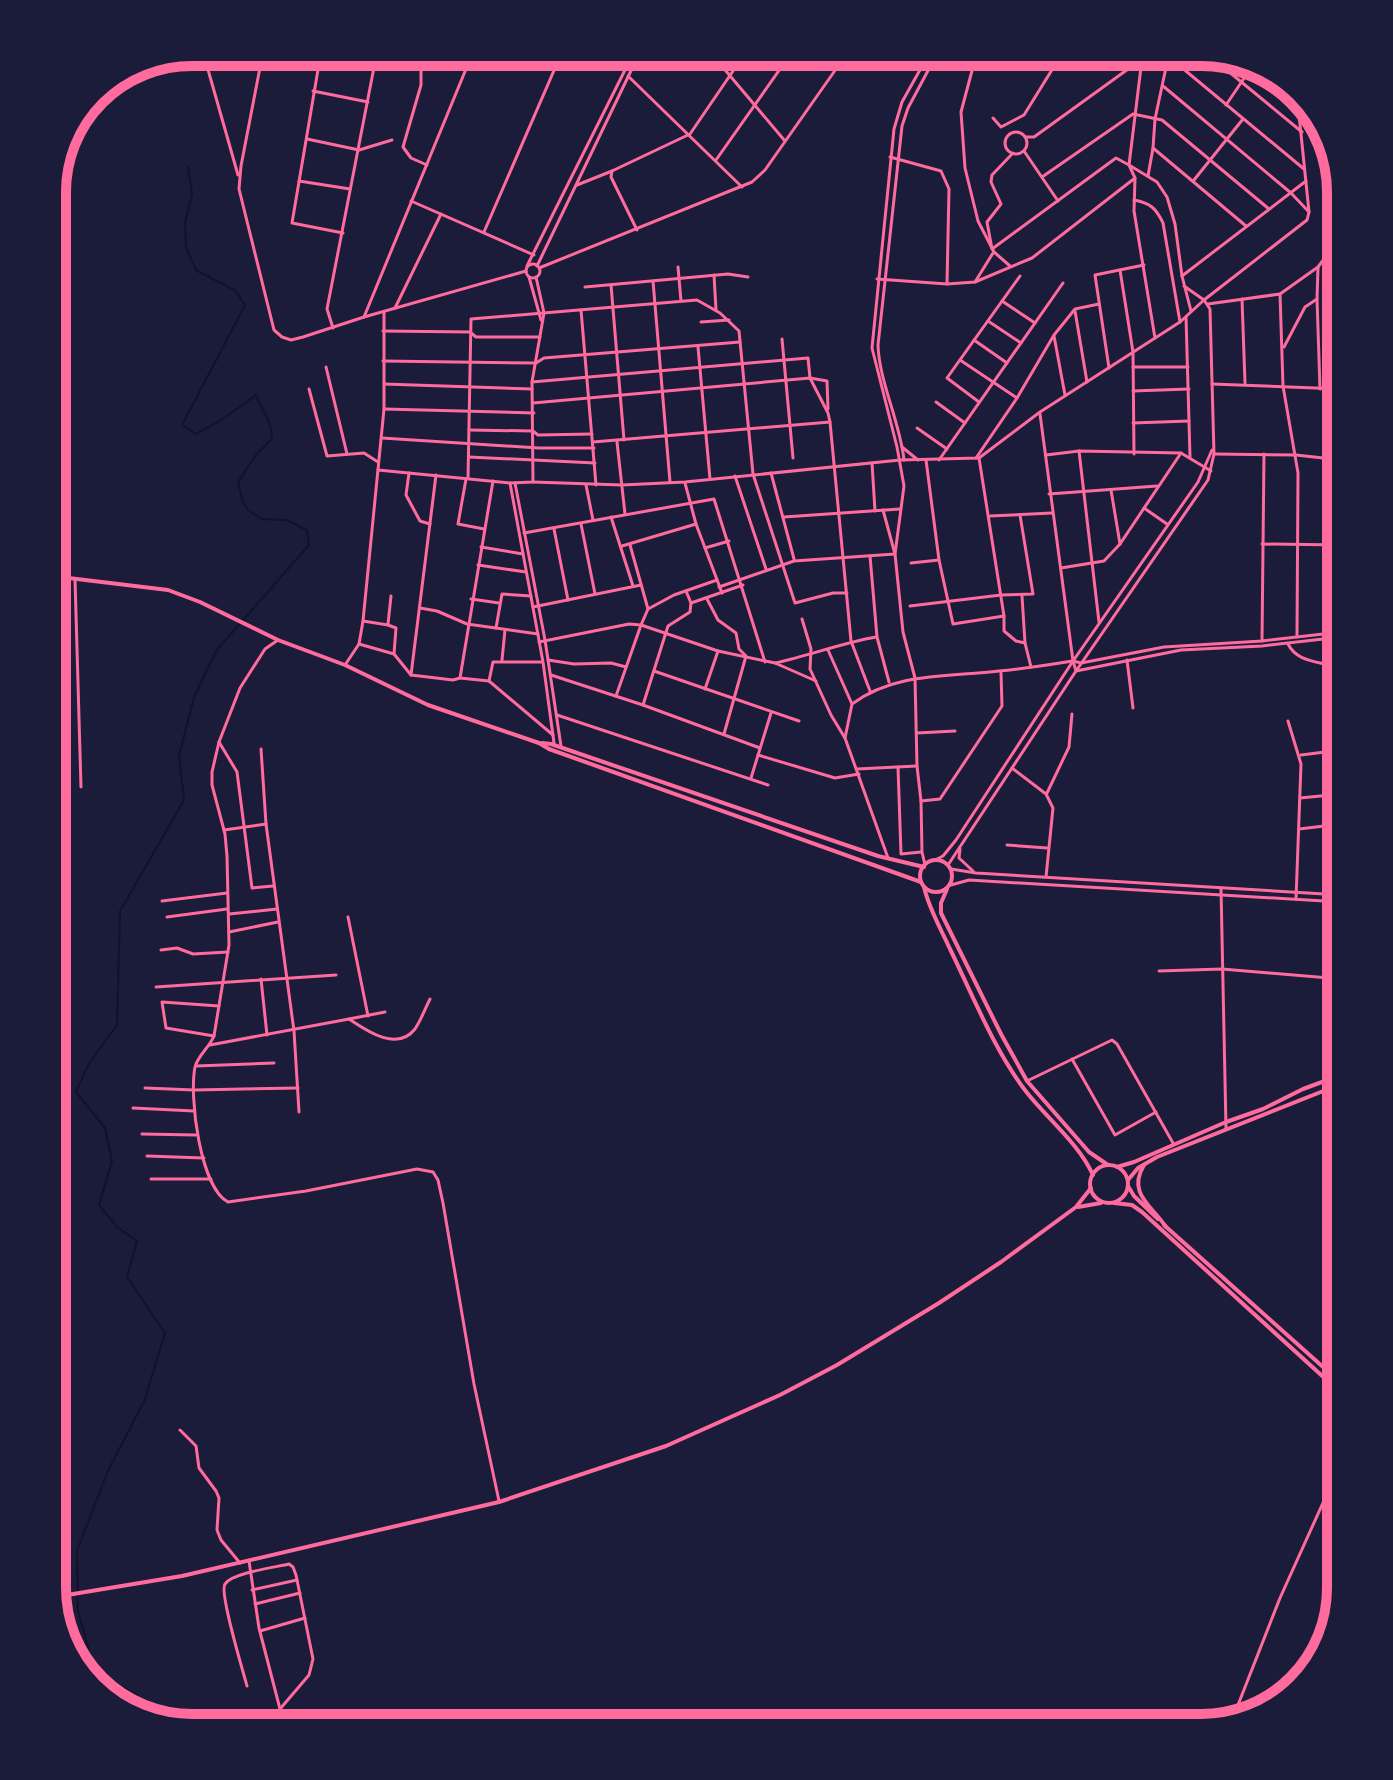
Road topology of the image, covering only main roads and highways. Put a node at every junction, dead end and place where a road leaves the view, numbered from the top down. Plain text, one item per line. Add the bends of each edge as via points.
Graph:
1 (66, 578) edge
2 (558, 749) junction
3 (924, 866) junction
4 (922, 884) junction
5 (949, 887) junction
6 (1327, 1080) edge
7 (1327, 1089) edge
8 (1146, 1163) junction
9 (1108, 1165) junction
10 (1117, 1167) junction
11 (1093, 1175) junction
12 (1128, 1183) junction
13 (1091, 1188) junction
14 (1103, 1202) junction
15 (1114, 1203) junction
16 (1076, 1207) junction
17 (1166, 1227) junction
18 (1327, 1371) edge
19 (1327, 1380) edge
20 (66, 1595) edge

1 - 2 main road via 168,590 428,705
2 - 3 main road
2 - 4 main road
3 - 4 main road
3 - 5 main road via 935,860 949,867
4 - 5 main road via 935,893
4 - 11 main road via 1006,1059
5 - 9 main road via 941,913 1027,1081 1089,1152
6 - 10 main road
7 - 8 main road
8 - 12 main road
8 - 17 main road via 1138,1191
9 - 10 main road
9 - 11 main road
10 - 12 main road
11 - 13 main road
12 - 15 main road via 1124,1197
12 - 17 main road via 1137,1200
13 - 14 main road
13 - 16 main road
14 - 15 main road
14 - 16 main road
15 - 19 main road via 1142,1212
16 - 20 main road via 958,1291 837,1365 639,1456 499,1502 182,1576
17 - 18 main road

